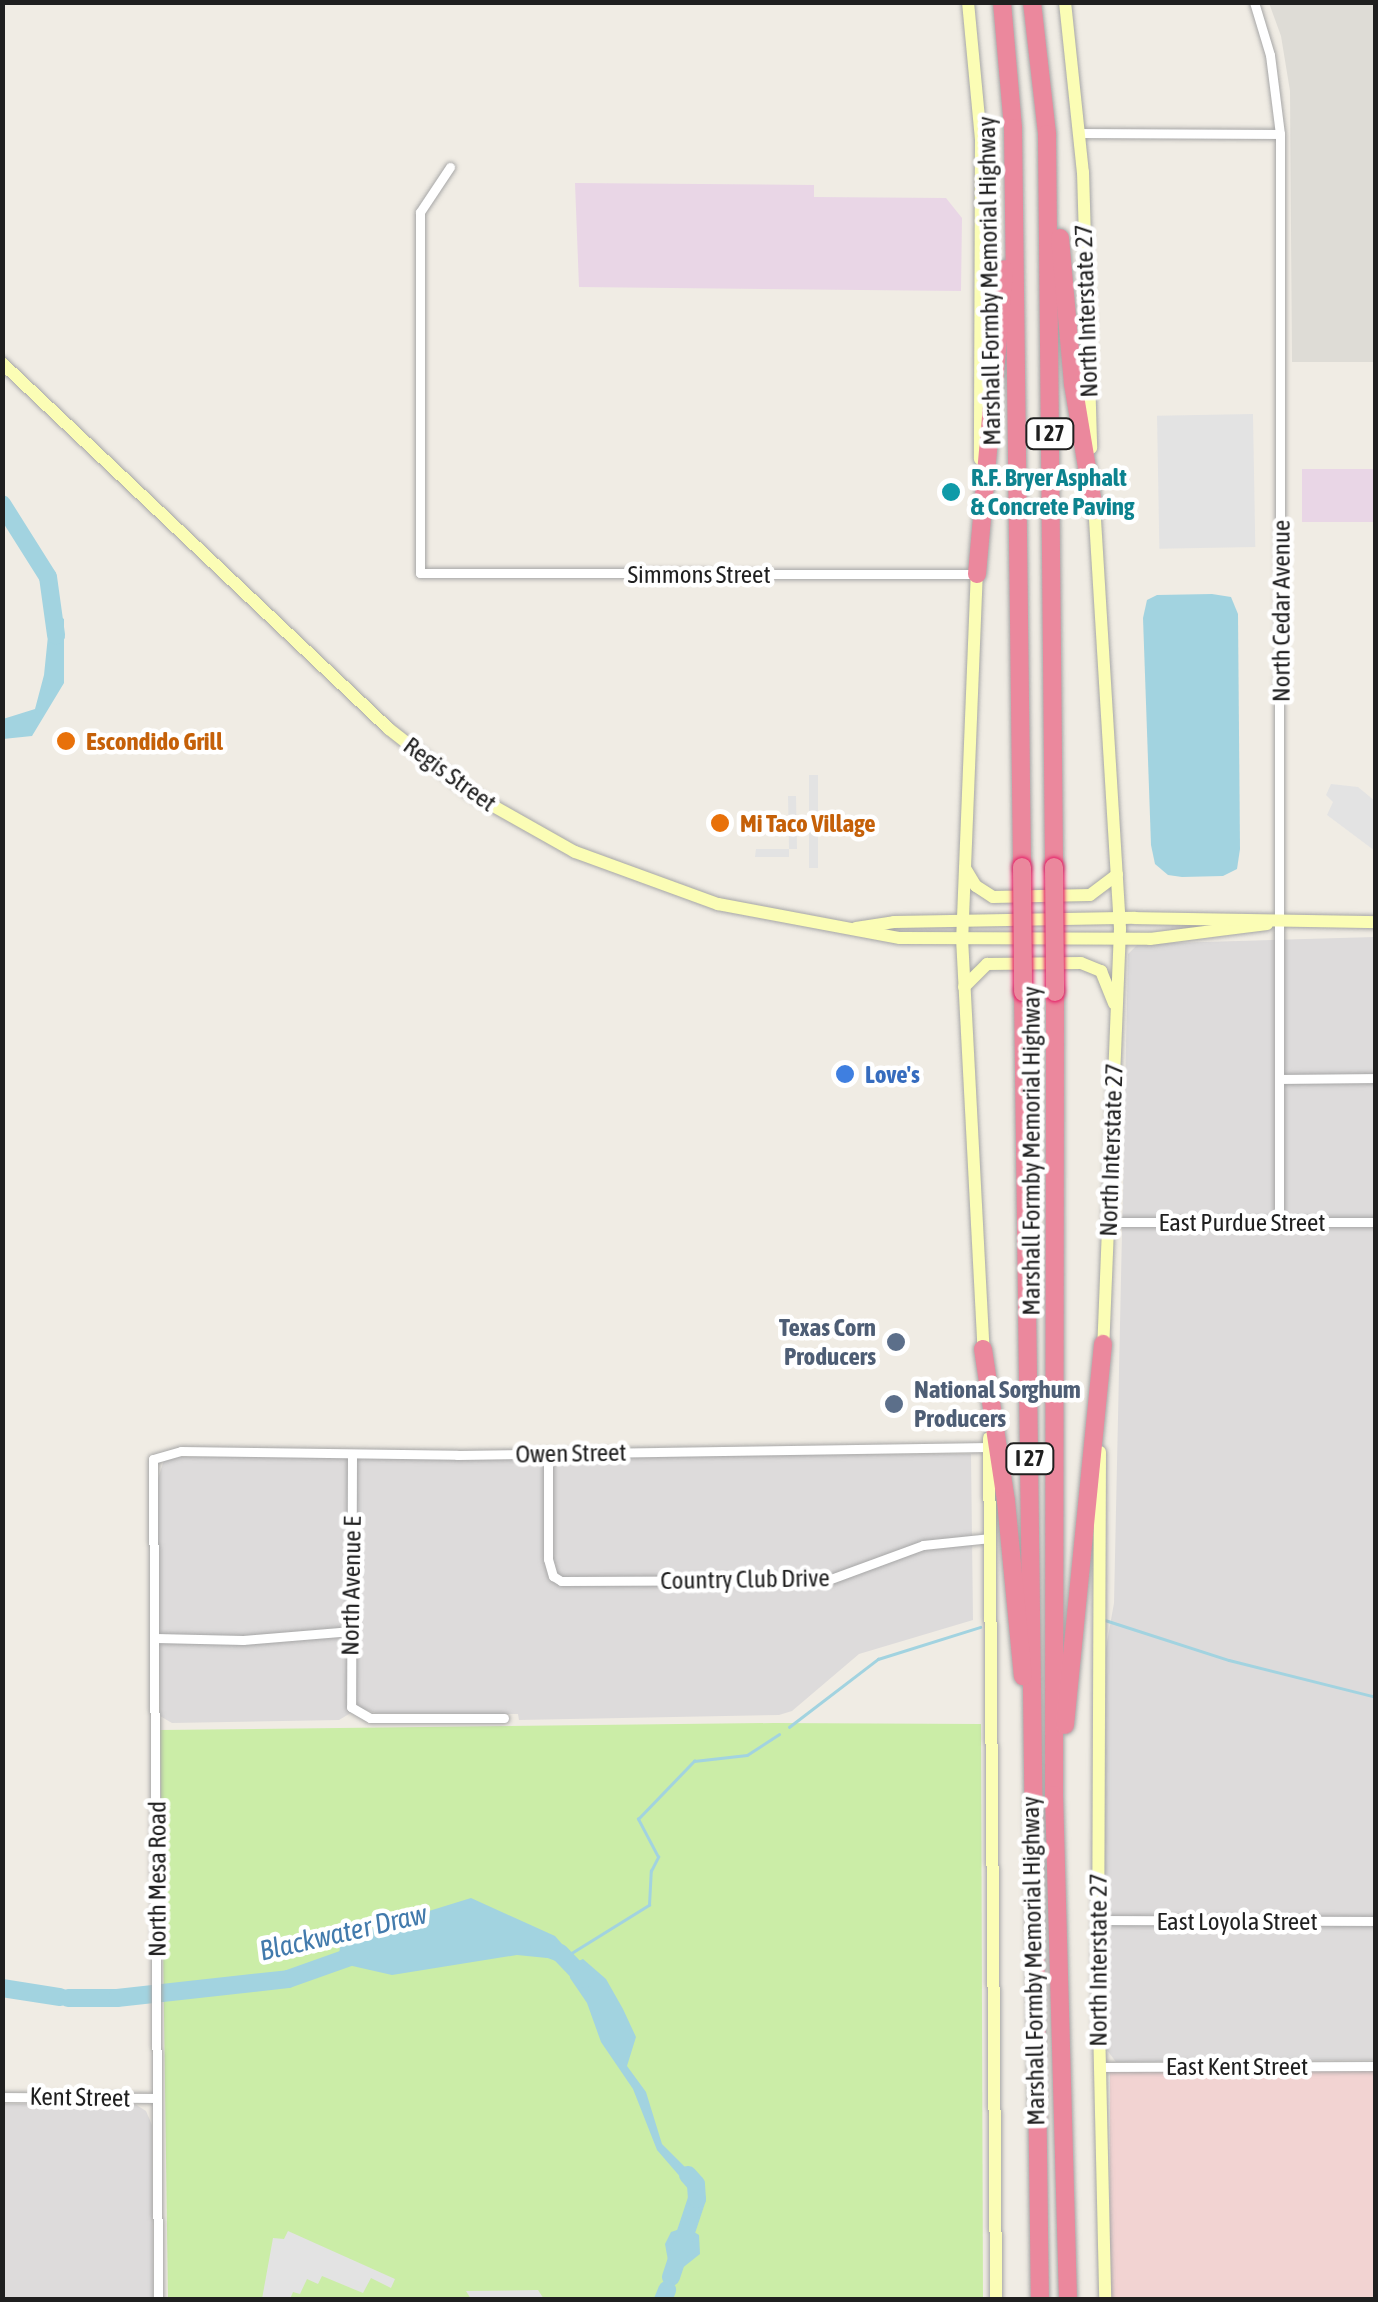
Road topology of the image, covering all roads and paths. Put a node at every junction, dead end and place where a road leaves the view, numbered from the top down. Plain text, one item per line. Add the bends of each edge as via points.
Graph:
1 (968, 2) edge
2 (1002, 2) edge
3 (1032, 2) edge
4 (1066, 2) edge
5 (1254, 2) edge
6 (1013, 128) junction
7 (1081, 133) junction
8 (1047, 134) junction
9 (1280, 134) junction
10 (450, 166) dead end
11 (2, 363) edge
12 (1094, 510) junction
13 (977, 574) junction
14 (964, 866) junction
15 (1118, 875) junction
16 (1120, 918) junction
17 (962, 921) junction
18 (1376, 922) edge
19 (1282, 923) junction
20 (1267, 924) junction
21 (854, 928) junction
22 (962, 938) junction
23 (1120, 938) junction
24 (964, 987) junction
25 (1117, 1011) junction
26 (1376, 1078) edge
27 (1281, 1079) junction
28 (1109, 1222) junction
29 (1279, 1222) junction
30 (1376, 1222) edge
31 (1103, 1344) junction
32 (984, 1349) junction
33 (990, 1447) junction
34 (548, 1454) junction
35 (352, 1455) junction
36 (153, 1459) joint
37 (991, 1538) junction
38 (352, 1632) junction
39 (156, 1638) junction
40 (504, 1718) dead end
41 (1054, 1794) junction
42 (1098, 1920) junction
43 (1376, 1921) edge
44 (1032, 1926) junction
45 (1376, 2066) edge
46 (1099, 2067) junction
47 (2, 2097) edge
48 (157, 2098) junction
49 (158, 2300) edge
50 (996, 2300) edge
51 (1040, 2300) edge
52 (1069, 2300) edge
53 (1104, 2300) edge

1 - 13 main road via 982,188
2 - 6 highway, Marshall Formby Memorial Highway / I 27
3 - 8 highway, Marshall Formby Memorial Highway / I 27
4 - 7 main road, North Interstate 27
5 - 9 street, North Cedar Avenue via 1270,55
6 - 13 highway
6 - 44 highway, Marshall Formby Memorial Highway / I 27, bridge
7 - 9 street
7 - 12 main road, North Interstate 27
8 - 12 highway via 1072,384
8 - 41 highway, Marshall Formby Memorial Highway / I 27, bridge
9 - 19 street, North Cedar Avenue
10 - 13 street, Simmons Street via 420,212 420,573
11 - 21 main road, Regis Street via 369,712 492,806 650,883 757,913
12 - 15 main road, North Interstate 27
13 - 14 main road
14 - 15 main road via 993,897 1090,895
14 - 17 main road
15 - 16 main road, North Interstate 27
16 - 17 main road, Regis Street
16 - 20 main road, Regis Street
16 - 23 main road, North Interstate 27
17 - 21 main road, Regis Street
17 - 22 main road
18 - 19 main road
19 - 20 main road
19 - 27 street, North Cedar Avenue
20 - 23 main road, Regis Street
21 - 22 main road, Regis Street via 900,938
22 - 23 main road, Regis Street
22 - 24 main road
23 - 25 main road, North Interstate 27
24 - 25 main road via 992,964 1092,965 1105,977
24 - 32 main road
25 - 28 main road, North Interstate 27
26 - 27 street
27 - 29 street, North Cedar Avenue
28 - 29 street, East Purdue Street
28 - 31 main road, North Interstate 27
29 - 30 street, East Purdue Street
31 - 41 highway
31 - 42 main road, North Interstate 27
32 - 33 main road
32 - 44 highway via 1018,1609
33 - 34 street, Owen Street
33 - 37 main road
34 - 35 street, Owen Street
34 - 37 street, Country Club Drive via 548,1560 553,1576 582,1582 828,1580 923,1545
35 - 36 street, Owen Street via 181,1450
35 - 38 street, North Avenue E
36 - 39 street, North Mesa Road
37 - 50 main road
38 - 39 street
38 - 40 street, North Avenue E via 350,1701 358,1713
39 - 48 street, North Mesa Road
41 - 52 highway, Marshall Formby Memorial Highway / I 27
42 - 43 street, East Loyola Street
42 - 46 main road, North Interstate 27
44 - 51 highway, Marshall Formby Memorial Highway / I 27
45 - 46 street, East Kent Street
46 - 53 main road, North Interstate 27
47 - 48 street, Kent Street
48 - 49 street, North Mesa Road

